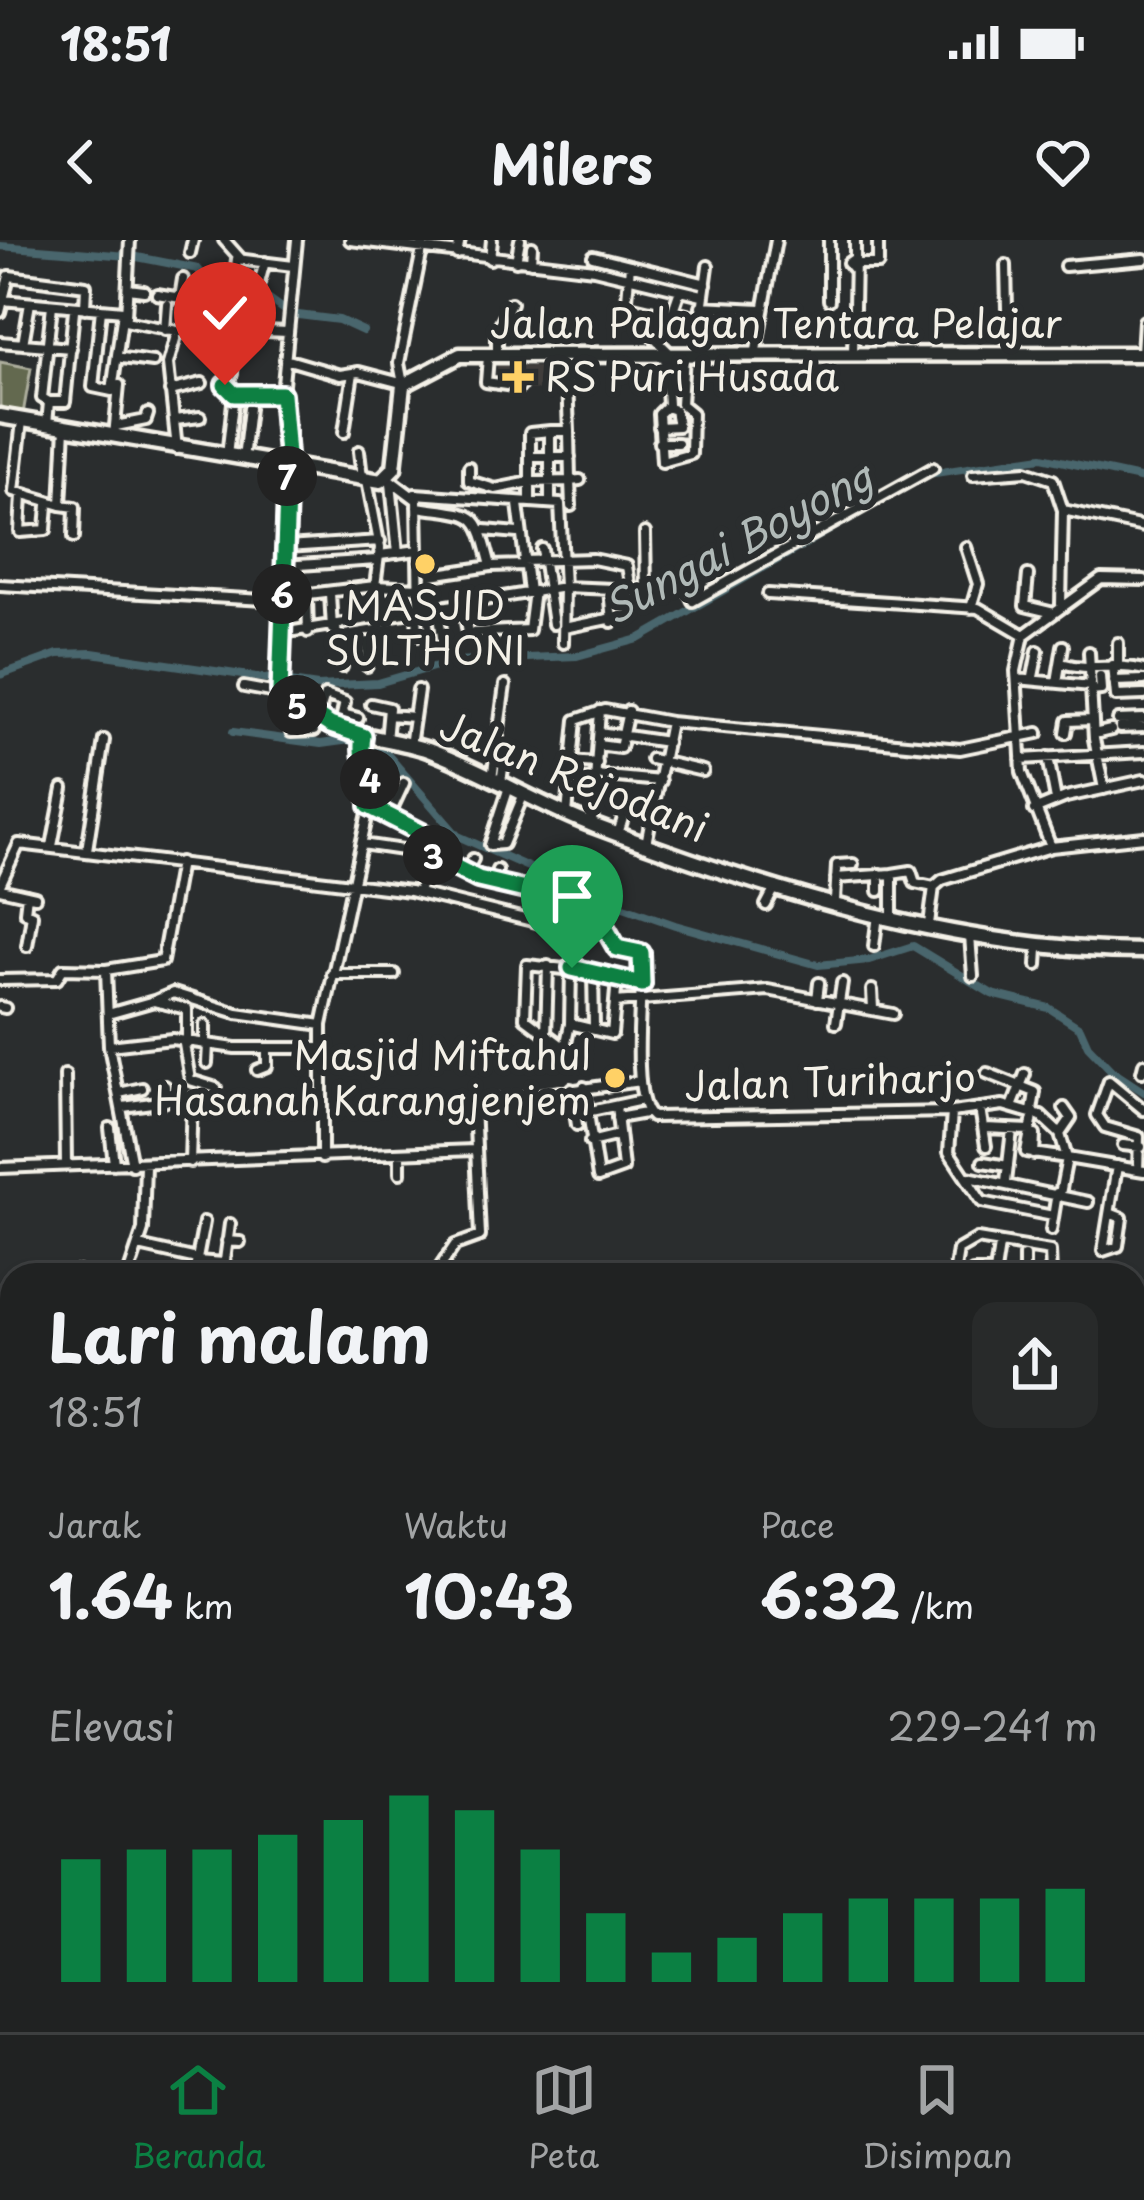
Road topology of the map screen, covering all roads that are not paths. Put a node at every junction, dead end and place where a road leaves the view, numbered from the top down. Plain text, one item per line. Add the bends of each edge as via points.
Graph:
1 (130, 240) edge
2 (193, 240) edge
3 (224, 240) edge
4 (297, 240) edge
5 (350, 240) edge
6 (460, 240) edge
7 (482, 240) edge
8 (491, 240) edge
9 (520, 240) edge
10 (776, 240) edge
11 (829, 240) edge
12 (855, 240) edge
13 (878, 240) edge
14 (423, 244) edge
15 (532, 247) dead end
16 (190, 253) dead end
17 (457, 254) junction
18 (593, 256) dead end
19 (240, 258) junction
20 (484, 258) junction
21 (1144, 259) edge
22 (516, 261) junction
23 (266, 262) junction
24 (531, 262) junction
25 (829, 263) junction
26 (854, 263) junction
27 (630, 265) junction
28 (1006, 265) dead end
29 (293, 266) junction
30 (708, 266) dead end
31 (1065, 266) dead end
32 (628, 277) junction
33 (183, 279) dead end
34 (42, 280) junction
35 (706, 284) junction
36 (231, 286) junction
37 (128, 290) junction
38 (680, 290) junction
39 (144, 291) dead end
40 (158, 294) dead end
41 (702, 295) junction
42 (180, 298) junction
43 (2, 300) edge
44 (829, 300) dead end
45 (35, 303) junction
46 (511, 303) dead end
47 (166, 304) dead end
48 (625, 304) junction
49 (52, 305) junction
50 (230, 306) junction
51 (86, 308) junction
52 (761, 309) junction
53 (74, 310) junction
54 (100, 310) junction
55 (674, 311) junction
56 (0, 312) edge
57 (700, 312) junction
58 (125, 321) junction
59 (1144, 322) edge
60 (165, 329) junction
61 (177, 332) junction
62 (287, 332) junction
63 (227, 334) junction
64 (0, 342) edge
65 (23, 344) junction
66 (46, 346) junction
67 (71, 348) junction
68 (1143, 354) edge
69 (679, 355) junction
70 (492, 356) junction
71 (571, 356) junction
72 (755, 356) junction
73 (853, 356) junction
74 (1008, 356) junction
75 (284, 359) junction
76 (153, 362) dead end
77 (120, 363) junction
78 (353, 372) junction
79 (202, 383) dead end
80 (402, 384) junction
81 (520, 387) dead end
82 (170, 391) junction
83 (234, 394) junction
84 (282, 394) junction
85 (51, 402) junction
86 (666, 407) junction
87 (249, 408) dead end
88 (148, 414) dead end
89 (0, 416) edge
90 (200, 417) dead end
91 (22, 420) junction
92 (175, 420) junction
93 (262, 420) dead end
94 (248, 421) junction
95 (55, 425) junction
96 (659, 428) junction
97 (115, 431) junction
98 (550, 431) junction
99 (569, 431) junction
100 (344, 432) dead end
101 (659, 442) junction
102 (678, 442) dead end
103 (177, 450) junction
104 (359, 451) dead end
105 (530, 457) junction
106 (550, 457) junction
107 (570, 457) junction
108 (227, 458) junction
109 (243, 461) junction
110 (288, 467) junction
111 (470, 467) dead end
112 (933, 468) dead end
113 (974, 475) dead end
114 (364, 478) junction
115 (390, 480) junction
116 (550, 480) junction
117 (575, 481) junction
118 (530, 482) junction
119 (507, 488) junction
120 (415, 494) junction
121 (22, 495) junction
122 (479, 498) junction
123 (550, 502) dead end
124 (518, 504) junction
125 (48, 505) junction
126 (61, 505) junction
127 (571, 506) dead end
128 (417, 507) junction
129 (1063, 510) junction
130 (476, 521) junction
131 (1144, 527) edge
132 (485, 530) junction
133 (644, 533) dead end
134 (519, 534) junction
135 (74, 537) dead end
136 (380, 541) junction
137 (340, 545) junction
138 (284, 547) junction
139 (966, 547) dead end
140 (418, 550) junction
141 (398, 553) junction
142 (543, 554) junction
143 (379, 558) junction
144 (562, 558) junction
145 (343, 562) junction
146 (524, 563) junction
147 (284, 566) junction
148 (491, 566) junction
149 (1028, 575) dead end
150 (1144, 580) edge
151 (0, 585) edge
152 (422, 585) junction
153 (375, 586) junction
154 (564, 587) junction
155 (549, 589) junction
156 (609, 589) junction
157 (638, 589) junction
158 (531, 592) junction
159 (330, 593) junction
160 (768, 594) dead end
161 (307, 597) junction
162 (282, 599) junction
163 (463, 604) junction
164 (971, 608) junction
165 (1058, 609) junction
166 (426, 611) junction
167 (612, 622) junction
168 (553, 624) dead end
169 (564, 628) junction
170 (334, 629) junction
171 (308, 632) junction
172 (490, 632) junction
173 (280, 633) junction
174 (1024, 635) junction
175 (418, 636) dead end
176 (442, 637) dead end
177 (382, 640) dead end
178 (368, 642) junction
179 (563, 643) dead end
180 (1118, 643) dead end
181 (1064, 646) dead end
182 (338, 647) junction
183 (481, 649) dead end
184 (1039, 651) dead end
185 (1089, 652) dead end
186 (1061, 663) junction
187 (1116, 664) junction
188 (368, 666) dead end
189 (342, 667) dead end
190 (1144, 670) edge
191 (1096, 674) junction
192 (1033, 677) junction
193 (1017, 679) junction
194 (1144, 680) edge
195 (1114, 681) junction
196 (1057, 682) junction
197 (505, 685) dead end
198 (244, 687) dead end
199 (1091, 689) junction
200 (418, 690) dead end
201 (281, 692) junction
202 (1144, 695) edge
203 (371, 704) dead end
204 (1020, 704) junction
205 (1033, 705) dead end
206 (600, 711) junction
207 (628, 712) junction
208 (343, 714) junction
209 (389, 715) junction
210 (316, 716) junction
211 (414, 717) junction
212 (358, 718) dead end
213 (1092, 720) junction
214 (670, 722) junction
215 (1144, 723) edge
216 (339, 729) junction
217 (599, 731) junction
218 (291, 732) dead end
219 (1038, 733) dead end
220 (1066, 733) dead end
221 (1094, 734) junction
222 (623, 735) junction
223 (1021, 737) junction
224 (362, 738) junction
225 (104, 740) dead end
226 (571, 740) junction
227 (582, 740) dead end
228 (386, 741) junction
229 (668, 742) junction
230 (598, 745) junction
231 (410, 746) junction
232 (506, 749) dead end
233 (1144, 752) edge
234 (1096, 753) junction
235 (1048, 757) junction
236 (651, 759) dead end
237 (1021, 759) junction
238 (570, 761) junction
239 (597, 763) junction
240 (664, 764) junction
241 (704, 771) dead end
242 (596, 777) junction
243 (569, 779) junction
244 (370, 780) junction
245 (661, 781) junction
246 (1144, 781) edge
247 (404, 783) dead end
248 (500, 783) junction
249 (63, 789) dead end
250 (1105, 789) junction
251 (524, 794) junction
252 (595, 795) junction
253 (616, 796) dead end
254 (1056, 800) junction
255 (369, 806) junction
256 (1034, 810) junction
257 (386, 811) junction
258 (655, 812) junction
259 (567, 814) junction
260 (675, 819) dead end
261 (592, 825) junction
262 (618, 834) junction
263 (1144, 837) edge
264 (362, 844) junction
265 (646, 844) junction
266 (52, 847) junction
267 (1051, 847) junction
268 (87, 850) junction
269 (429, 854) junction
270 (473, 859) dead end
271 (180, 862) junction
272 (853, 864) dead end
273 (4, 868) edge
274 (497, 870) dead end
275 (466, 872) junction
276 (879, 874) junction
277 (892, 874) junction
278 (836, 878) junction
279 (493, 883) junction
280 (356, 884) junction
281 (781, 886) junction
282 (0, 887) edge
283 (934, 887) junction
284 (879, 891) dead end
285 (418, 893) junction
286 (835, 901) junction
287 (766, 905) dead end
288 (894, 920) junction
289 (554, 923) junction
290 (929, 924) junction
291 (970, 935) junction
292 (27, 946) dead end
293 (874, 946) dead end
294 (1037, 949) junction
295 (1144, 950) edge
296 (1036, 965) dead end
297 (548, 966) junction
298 (572, 968) junction
299 (106, 970) junction
300 (593, 972) junction
301 (332, 974) junction
302 (394, 974) dead end
303 (973, 976) dead end
304 (616, 978) junction
305 (0, 980) edge
306 (819, 983) dead end
307 (842, 983) dead end
308 (642, 984) junction
309 (872, 990) dead end
310 (642, 1000) junction
311 (817, 1000) junction
312 (154, 1001) junction
313 (616, 1002) junction
314 (840, 1004) junction
315 (873, 1009) junction
316 (108, 1014) junction
317 (893, 1014) dead end
318 (836, 1023) dead end
319 (570, 1024) junction
320 (206, 1025) dead end
321 (322, 1025) junction
322 (594, 1026) junction
323 (546, 1037) junction
324 (186, 1044) junction
325 (207, 1045) junction
326 (109, 1046) junction
327 (320, 1048) junction
328 (267, 1049) junction
329 (207, 1063) dead end
330 (257, 1070) dead end
331 (987, 1073) dead end
332 (1025, 1074) dead end
333 (64, 1075) dead end
334 (640, 1081) junction
335 (165, 1086) dead end
336 (584, 1087) junction
337 (142, 1088) dead end
338 (216, 1088) dead end
339 (571, 1088) junction
340 (1019, 1088) junction
341 (119, 1093) junction
342 (192, 1098) dead end
343 (642, 1100) junction
344 (616, 1106) junction
345 (123, 1107) junction
346 (1012, 1107) junction
347 (980, 1108) junction
348 (1064, 1108) dead end
349 (1144, 1110) edge
350 (586, 1112) junction
351 (952, 1112) junction
352 (1033, 1112) junction
353 (645, 1113) junction
354 (617, 1118) junction
355 (577, 1125) dead end
356 (110, 1128) dead end
357 (985, 1128) junction
358 (1012, 1130) junction
359 (1033, 1132) junction
360 (1060, 1134) junction
361 (620, 1136) junction
362 (590, 1142) junction
363 (1123, 1145) dead end
364 (986, 1146) dead end
365 (1141, 1147) edge
366 (475, 1150) junction
367 (400, 1154) junction
368 (322, 1158) junction
369 (1067, 1158) junction
370 (190, 1162) junction
371 (983, 1162) dead end
372 (114, 1164) junction
373 (164, 1164) junction
374 (132, 1165) junction
375 (145, 1165) junction
376 (66, 1166) junction
377 (1008, 1166) junction
378 (1117, 1166) junction
379 (0, 1168) edge
380 (1141, 1170) edge
381 (400, 1173) dead end
382 (968, 1177) junction
383 (165, 1178) dead end
384 (1006, 1182) junction
385 (1020, 1186) junction
386 (1058, 1193) junction
387 (1088, 1202) dead end
388 (1017, 1208) junction
389 (1112, 1214) junction
390 (1052, 1216) junction
391 (204, 1222) dead end
392 (230, 1224) dead end
393 (1051, 1230) dead end
394 (226, 1240) junction
395 (240, 1242) dead end
396 (140, 1246) junction
397 (999, 1246) junction
398 (1024, 1256) dead end
399 (197, 1260) junction
400 (133, 1263) edge
401 (196, 1263) edge
402 (224, 1263) joint
403 (443, 1263) edge
404 (957, 1263) edge
405 (996, 1263) edge
406 (1024, 1263) edge
407 (1050, 1263) edge

1 - 37 street
2 - 16 street
3 - 19 street
4 - 29 street
5 - 14 street
6 - 17 street
7 - 20 street
8 - 20 street
9 - 22 street
10 - 52 street
11 - 25 street
12 - 26 street
13 - 26 street via 878,264
14 - 17 street
14 - 80 street via 399,363
15 - 24 street
17 - 20 street
18 - 27 street
19 - 23 street
19 - 36 street
20 - 22 street
21 - 31 street
22 - 24 street
23 - 29 street
23 - 36 street via 257,295
24 - 32 street
25 - 26 street
25 - 44 street
26 - 73 street
27 - 32 street
27 - 35 street
28 - 74 street
29 - 62 street
30 - 35 street
32 - 38 street
32 - 48 street
33 - 42 street
34 - 43 street via 7,276
34 - 45 street
34 - 51 street via 87,287
35 - 41 street
36 - 50 street
37 - 39 street
37 - 58 street
38 - 41 street
38 - 55 street
40 - 42 street
41 - 57 street
42 - 50 street
43 - 45 street
43 - 56 street
45 - 49 street
45 - 65 street
46 - 70 street
47 - 60 street
48 - 55 street via 669,317
48 - 69 street via 631,318
49 - 53 street
49 - 66 street
50 - 63 street
51 - 53 street
51 - 54 street
52 - 57 street
52 - 72 street
53 - 67 street
54 - 77 street via 123,311
54 - 77 street via 94,388 114,391
55 - 57 street
57 - 69 street
58 - 60 street
58 - 77 street
59 - 68 street
60 - 61 street
61 - 63 street
61 - 82 street
62 - 63 street
62 - 75 street
63 - 83 street via 232,374 225,385
64 - 65 street
65 - 66 street
66 - 67 street
66 - 85 street via 42,398
67 - 85 street via 65,402
68 - 74 main road, Jalan Palagan Tentara Pelajar
69 - 71 main road, Jalan Palagan Tentara Pelajar
69 - 72 main road, Jalan Palagan Tentara Pelajar
69 - 86 street
69 - 101 street via 691,454 660,462
70 - 71 main road, Jalan Palagan Tentara Pelajar
70 - 80 main road, Jalan Palagan Tentara Pelajar via 460,355
70 - 81 street via 486,382
71 - 99 street
72 - 73 main road, Jalan Palagan Tentara Pelajar
73 - 74 main road, Jalan Palagan Tentara Pelajar
75 - 78 street
75 - 84 street
76 - 77 street
77 - 97 street
78 - 80 street
78 - 100 street
79 - 82 street
80 - 115 main road
82 - 92 street
83 - 84 street
83 - 108 street
84 - 110 street
85 - 95 street
86 - 96 street
86 - 96 street via 678,426
87 - 94 street
88 - 97 street
89 - 91 main road
90 - 92 street
91 - 95 main road
91 - 121 street via 13,487
92 - 103 street
93 - 94 street
94 - 109 street
95 - 97 main road
95 - 126 street
96 - 101 street
97 - 103 main road
98 - 99 street
98 - 105 street via 530,433
98 - 106 street
99 - 107 street
101 - 102 street
103 - 108 main road
104 - 114 street
105 - 106 street
105 - 118 street
106 - 107 street
106 - 116 street
107 - 117 street
108 - 109 main road
109 - 110 main road
110 - 114 main road
110 - 138 main road
111 - 119 street via 469,481
112 - 157 street via 693,601 684,580
113 - 129 street via 1049,476
114 - 115 main road
114 - 136 street
115 - 120 street
115 - 141 street
116 - 117 street
116 - 118 street
116 - 123 street
117 - 127 street
118 - 119 street
118 - 119 street via 530,498
120 - 122 street
120 - 128 street
121 - 125 street
121 - 125 street via 20,532 46,530
122 - 124 street
122 - 130 street
124 - 134 street
124 - 144 street via 562,506
125 - 126 street
126 - 135 street via 75,507
128 - 130 street
128 - 140 street
129 - 131 street
129 - 165 street
130 - 132 street
132 - 134 street
132 - 148 street
133 - 157 street
134 - 146 street
136 - 137 street
136 - 143 street
137 - 138 street
137 - 145 street
138 - 147 main road
139 - 164 street via 978,584
140 - 141 street
140 - 152 street
141 - 143 street
142 - 144 street
142 - 146 street
142 - 155 street
143 - 145 street
143 - 153 street
144 - 154 street
144 - 157 street via 628,566
145 - 147 street
146 - 148 street
146 - 158 street
147 - 162 main road
148 - 152 street via 431,575
149 - 165 street via 1025,606
150 - 165 street via 1101,580
151 - 162 street
152 - 153 street
152 - 166 street
153 - 159 street
154 - 155 street
154 - 156 street
154 - 169 street
155 - 158 street
155 - 168 street
156 - 157 street
156 - 167 street
157 - 167 street via 636,611
158 - 163 street
158 - 172 street via 530,629
159 - 161 street
159 - 170 street
160 - 164 street
161 - 162 street
161 - 171 street
162 - 173 main road
163 - 166 street
163 - 172 street via 468,633
164 - 174 street
165 - 174 street
166 - 170 street
166 - 175 street
166 - 176 street
167 - 169 street
169 - 179 street
170 - 171 street
170 - 182 street
171 - 173 street
172 - 183 street via 490,646
173 - 201 main road
174 - 193 street
177 - 178 street
178 - 182 street
178 - 188 street
180 - 187 street
181 - 186 street
182 - 189 street
184 - 192 street
185 - 191 street
186 - 191 street
186 - 196 street
187 - 190 street
187 - 191 street
187 - 195 street
191 - 199 street via 1101,690
192 - 193 street
192 - 196 street
193 - 204 street
194 - 195 street
195 - 202 street via 1117,697
196 - 199 street
197 - 248 street
198 - 201 street
199 - 213 street
200 - 211 street
201 - 210 main road, Jalan Rejodani
203 - 209 street via 388,707
204 - 205 street
204 - 223 street
206 - 207 street
206 - 217 street
206 - 226 street via 573,722
207 - 214 street
207 - 222 street
208 - 210 street via 344,700 326,695
208 - 212 street
208 - 216 street
209 - 211 street
209 - 228 street
210 - 216 main road, Jalan Rejodani
210 - 218 street via 314,731
211 - 231 street
213 - 220 street via 1068,721
213 - 221 street
214 - 223 street via 960,749
214 - 229 street
215 - 221 street
216 - 224 main road, Jalan Rejodani
217 - 222 street
217 - 230 street
219 - 223 street
221 - 234 street
222 - 229 street
222 - 230 street via 619,749
223 - 237 street
224 - 228 main road, Jalan Rejodani
224 - 244 street
225 - 268 street
226 - 227 street
226 - 238 street
228 - 231 main road, Jalan Rejodani
229 - 240 street
230 - 239 street
231 - 248 main road, Jalan Rejodani
232 - 248 street
233 - 234 street
234 - 235 street
234 - 250 street
235 - 237 street
235 - 254 street
236 - 240 street
237 - 256 street
238 - 239 street
238 - 243 street
239 - 242 street
240 - 241 street
240 - 245 street
242 - 243 street
242 - 245 street
242 - 252 street
243 - 259 street
244 - 255 street
244 - 257 street via 390,785
245 - 258 street
246 - 250 street
247 - 257 street
248 - 251 main road, Jalan Rejodani
248 - 251 street via 490,845 503,844
249 - 266 street
250 - 254 street
251 - 259 main road, Jalan Rejodani
252 - 253 street
252 - 261 street
254 - 256 street
255 - 257 street
255 - 264 street
256 - 267 street
257 - 269 street via 432,838
258 - 260 street
258 - 262 street via 627,805
258 - 265 street
259 - 261 main road, Jalan Rejodani
261 - 262 main road, Jalan Rejodani
262 - 265 main road, Jalan Rejodani
263 - 267 street
264 - 269 street
264 - 280 street
265 - 281 main road, Jalan Rejodani
266 - 268 street
266 - 273 street via 22,844
267 - 283 street
268 - 271 street
269 - 275 street
269 - 285 street
270 - 275 street
271 - 280 street
271 - 299 street via 166,957
272 - 278 street via 837,864
273 - 282 street
274 - 279 street
275 - 279 street
276 - 277 street
276 - 278 street
276 - 284 street
277 - 283 street via 911,871 915,883
277 - 288 street
278 - 286 street
279 - 289 street via 538,893
280 - 285 street
280 - 301 street
281 - 286 main road, Jalan Rejodani
281 - 287 street
282 - 292 street via 31,896
283 - 290 street
285 - 289 street
286 - 288 main road, Jalan Rejodani
288 - 290 main road, Jalan Rejodani
288 - 293 street
289 - 308 street via 603,924 617,948 641,953
290 - 291 main road, Jalan Rejodani
291 - 294 main road, Jalan Rejodani
291 - 303 street
294 - 295 main road, Jalan Rejodani
294 - 296 street
297 - 298 street
297 - 323 street
297 - 323 street via 527,965 524,1016
298 - 300 street
298 - 319 street
299 - 305 street
299 - 316 street
300 - 304 street
300 - 322 street
301 - 302 street
301 - 321 street
304 - 308 street
304 - 313 street
306 - 311 street
307 - 314 street
308 - 310 street, Jalan Turiharjo
309 - 315 street
310 - 311 street via 768,990
310 - 313 street
310 - 334 street, Jalan Turiharjo
311 - 314 street
312 - 316 street
312 - 321 street via 173,993
312 - 324 street via 189,1010
313 - 322 street via 613,1033
314 - 315 street
314 - 318 street
315 - 317 street
316 - 326 street
319 - 322 street
319 - 323 street via 566,1048
320 - 325 street
321 - 327 street
324 - 325 street
324 - 326 street
324 - 338 street via 190,1081
325 - 328 street
325 - 329 street
326 - 341 street
327 - 328 street
327 - 368 street
328 - 330 street via 267,1066
331 - 340 street
332 - 340 street
333 - 376 street
334 - 336 street
334 - 343 street, Jalan Turiharjo
335 - 345 street via 166,1101
336 - 339 street
336 - 350 street
337 - 341 street
339 - 355 street
339 - 366 street via 474,1105
340 - 346 street
340 - 352 street via 1036,1094
341 - 345 street
342 - 370 street
343 - 344 street
343 - 353 street, Jalan Turiharjo
344 - 350 street
344 - 354 street
345 - 374 street
346 - 347 street, Jalan Turiharjo
346 - 352 street, Jalan Turiharjo
347 - 351 street, Jalan Turiharjo
347 - 357 street
348 - 360 street via 1071,1118
349 - 365 street via 1109,1082 1097,1115 1105,1127 1139,1137
350 - 362 street
351 - 353 street, Jalan Turiharjo
351 - 382 street via 949,1152
352 - 359 street
352 - 360 street, Jalan Turiharjo
353 - 354 street
354 - 361 street
356 - 372 street
357 - 358 street
357 - 364 street
358 - 359 street
358 - 377 street
359 - 369 street via 1026,1152
360 - 369 street
361 - 362 street
361 - 362 street via 623,1168 600,1177
363 - 365 street
365 - 380 street
366 - 367 street
366 - 403 street via 480,1236 455,1245
367 - 368 street
367 - 381 street
368 - 370 street
369 - 378 street
369 - 386 street
370 - 373 street
371 - 377 street
372 - 374 street
372 - 376 street
373 - 375 street
373 - 383 street
374 - 375 street
375 - 396 street
376 - 379 street
377 - 384 street
378 - 380 street
378 - 389 street
382 - 384 street
382 - 388 street via 982,1202
384 - 385 street
385 - 386 street
385 - 388 street
386 - 387 street
386 - 390 street
388 - 390 street
389 - 389 street via 1122,1217 1113,1251 1102,1249
390 - 393 street
391 - 399 street
392 - 394 street
394 - 395 street
394 - 402 street
396 - 399 street
396 - 400 street
397 - 404 street via 962,1244
397 - 405 street
397 - 407 street via 1049,1251
398 - 406 street
399 - 401 street
399 - 402 street

